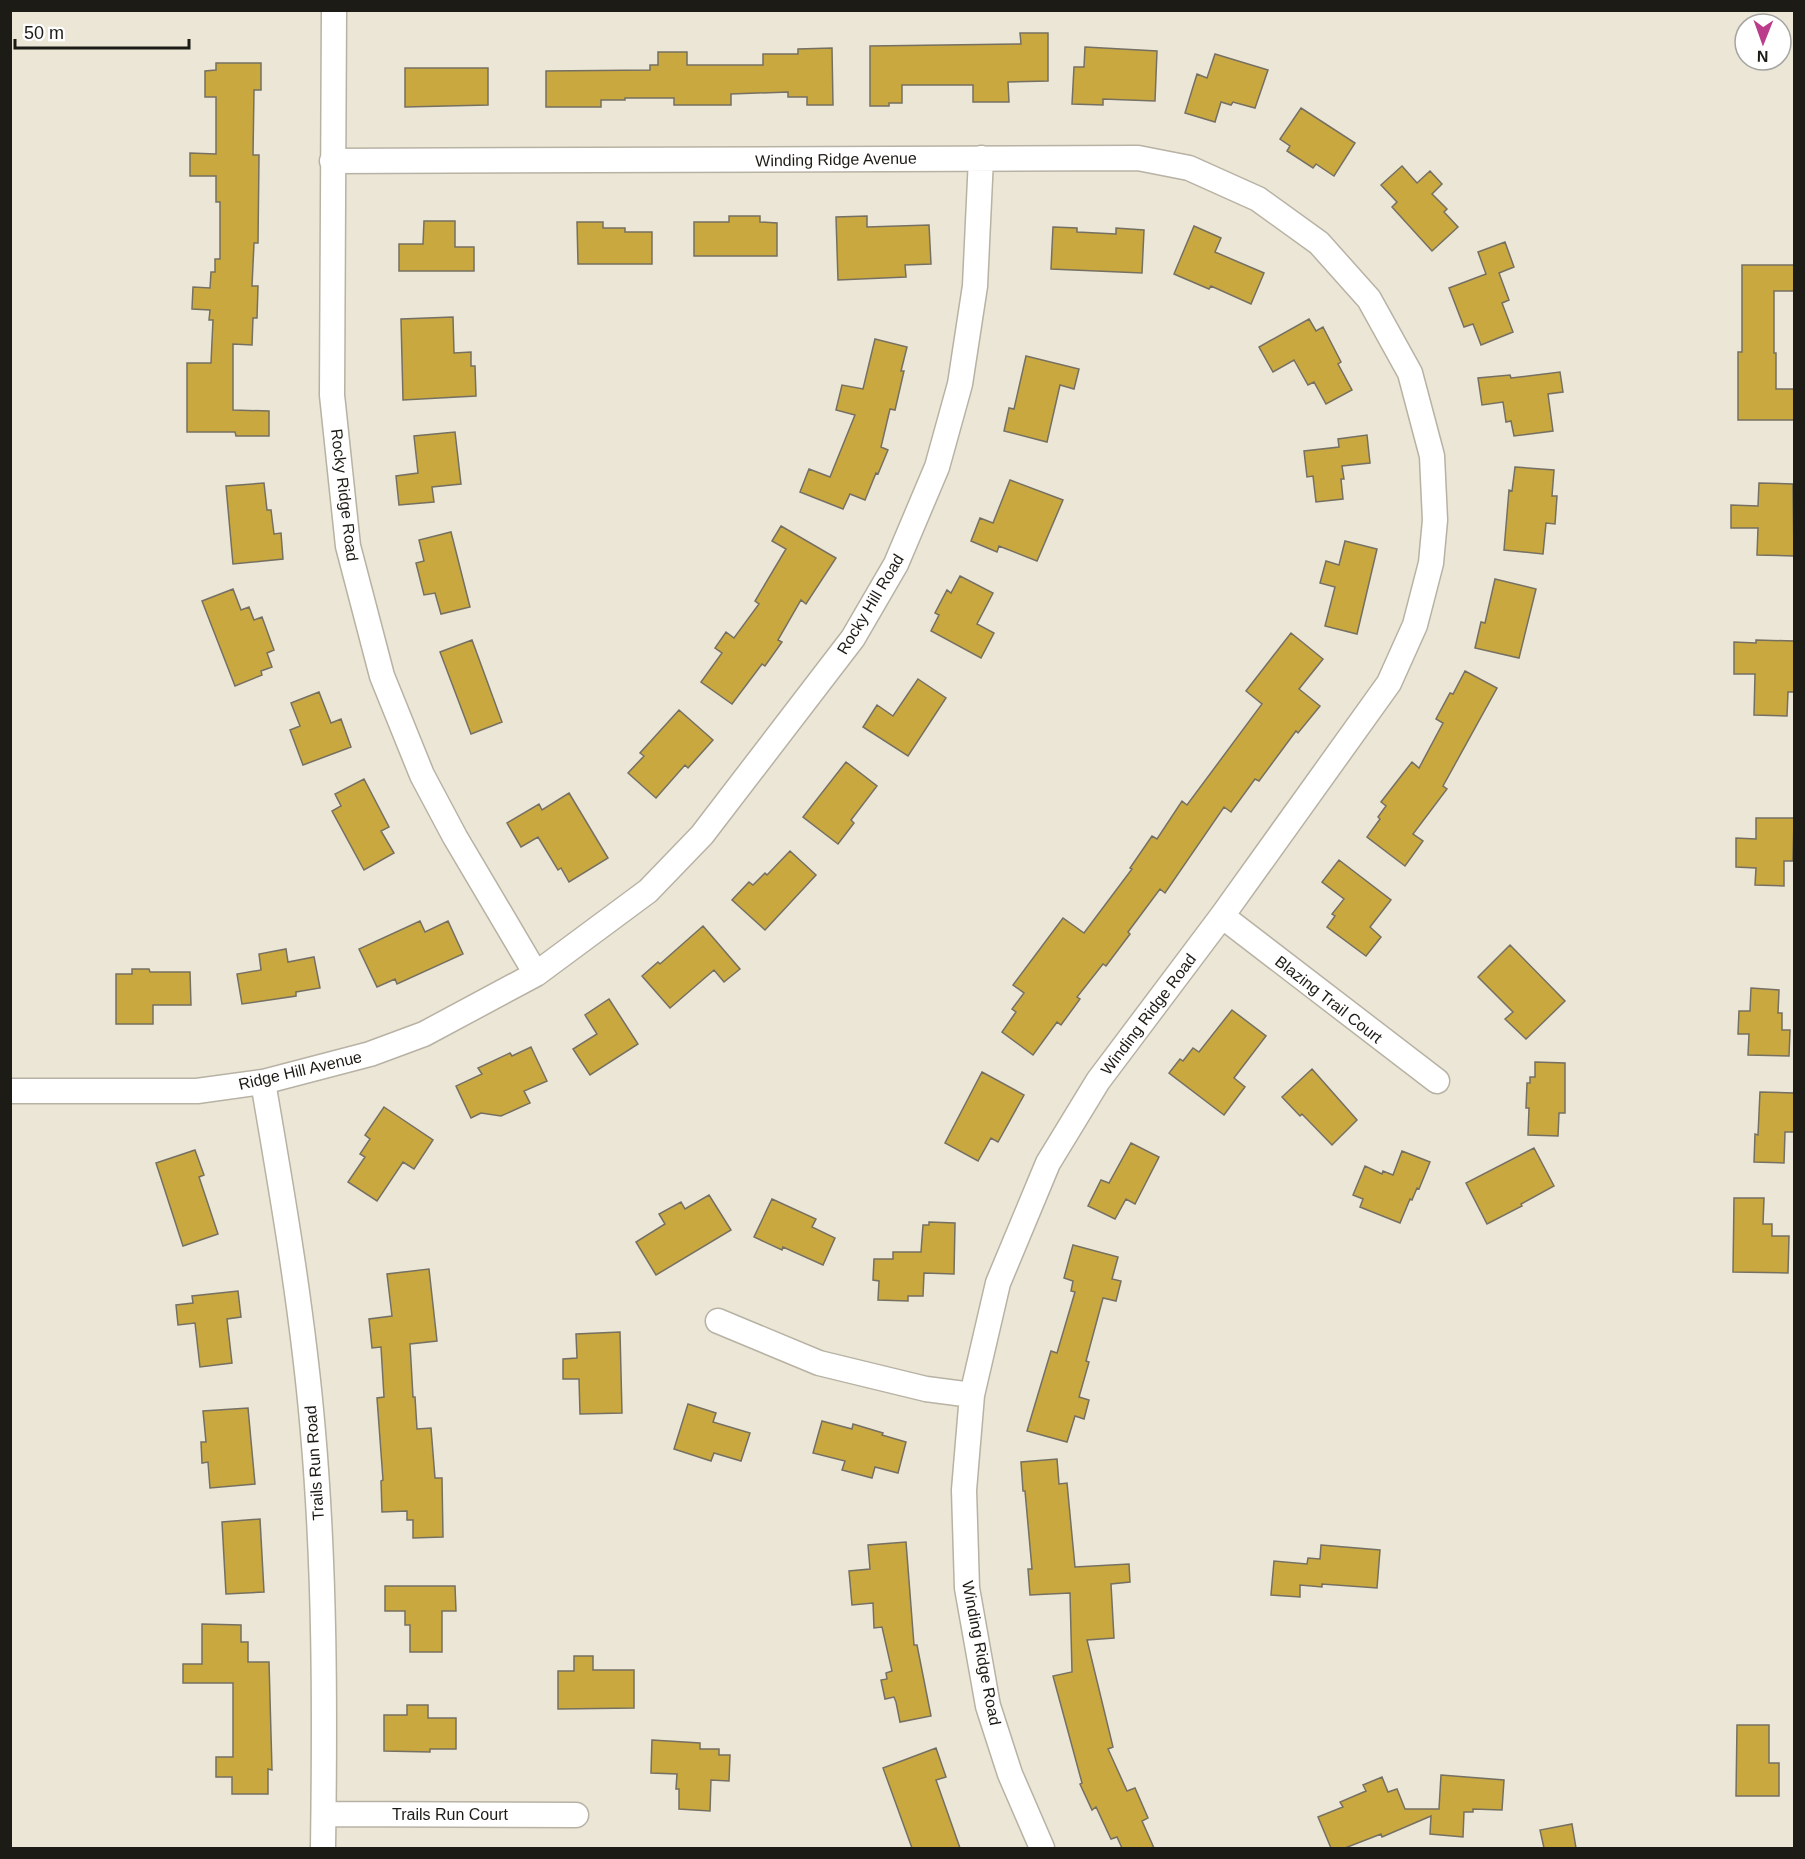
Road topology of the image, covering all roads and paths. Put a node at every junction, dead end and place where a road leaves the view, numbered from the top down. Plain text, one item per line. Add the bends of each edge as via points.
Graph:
1 (334, 10) edge
2 (981, 158) junction
3 (332, 161) junction
4 (1319, 243) joint
5 (1222, 916) junction
6 (536, 975) junction
7 (1437, 1081) dead end
8 (263, 1082) junction
9 (10, 1091) edge
10 (718, 1321) dead end
11 (972, 1395) junction
12 (324, 1814) junction
13 (576, 1815) dead end
14 (323, 1848) edge
15 (1042, 1848) edge

1 - 3 street, Rocky Ridge Road
2 - 3 street, Winding Ridge Avenue
2 - 4 street, Winding Ridge Avenue via 1138,158 1189,168 1258,199
2 - 6 street, Rocky Hill Road via 975,286 960,384 937,467 896,564 853,638 702,835 648,891
3 - 6 street, Rocky Ridge Road via 333,395 348,546 382,676 422,776
4 - 5 street, Winding Ridge Road via 1369,299 1410,373 1432,456 1435,520 1431,563 1415,625 1389,683
5 - 7 street, Blazing Trail Court
5 - 11 street, Winding Ridge Road via 1098,1081 1048,1163 998,1283
6 - 8 street, Ridge Hill Avenue via 424,1034 370,1054
8 - 9 street, Ridge Hill Avenue via 197,1090
8 - 12 street, Trails Run Road via 294,1263 313,1432 322,1602
10 - 11 street via 819,1364 926,1389
11 - 15 street, Winding Ridge Road via 964,1490 967,1588 988,1706 1010,1774
12 - 13 street, Trails Run Court
12 - 14 street, Trails Run Road

